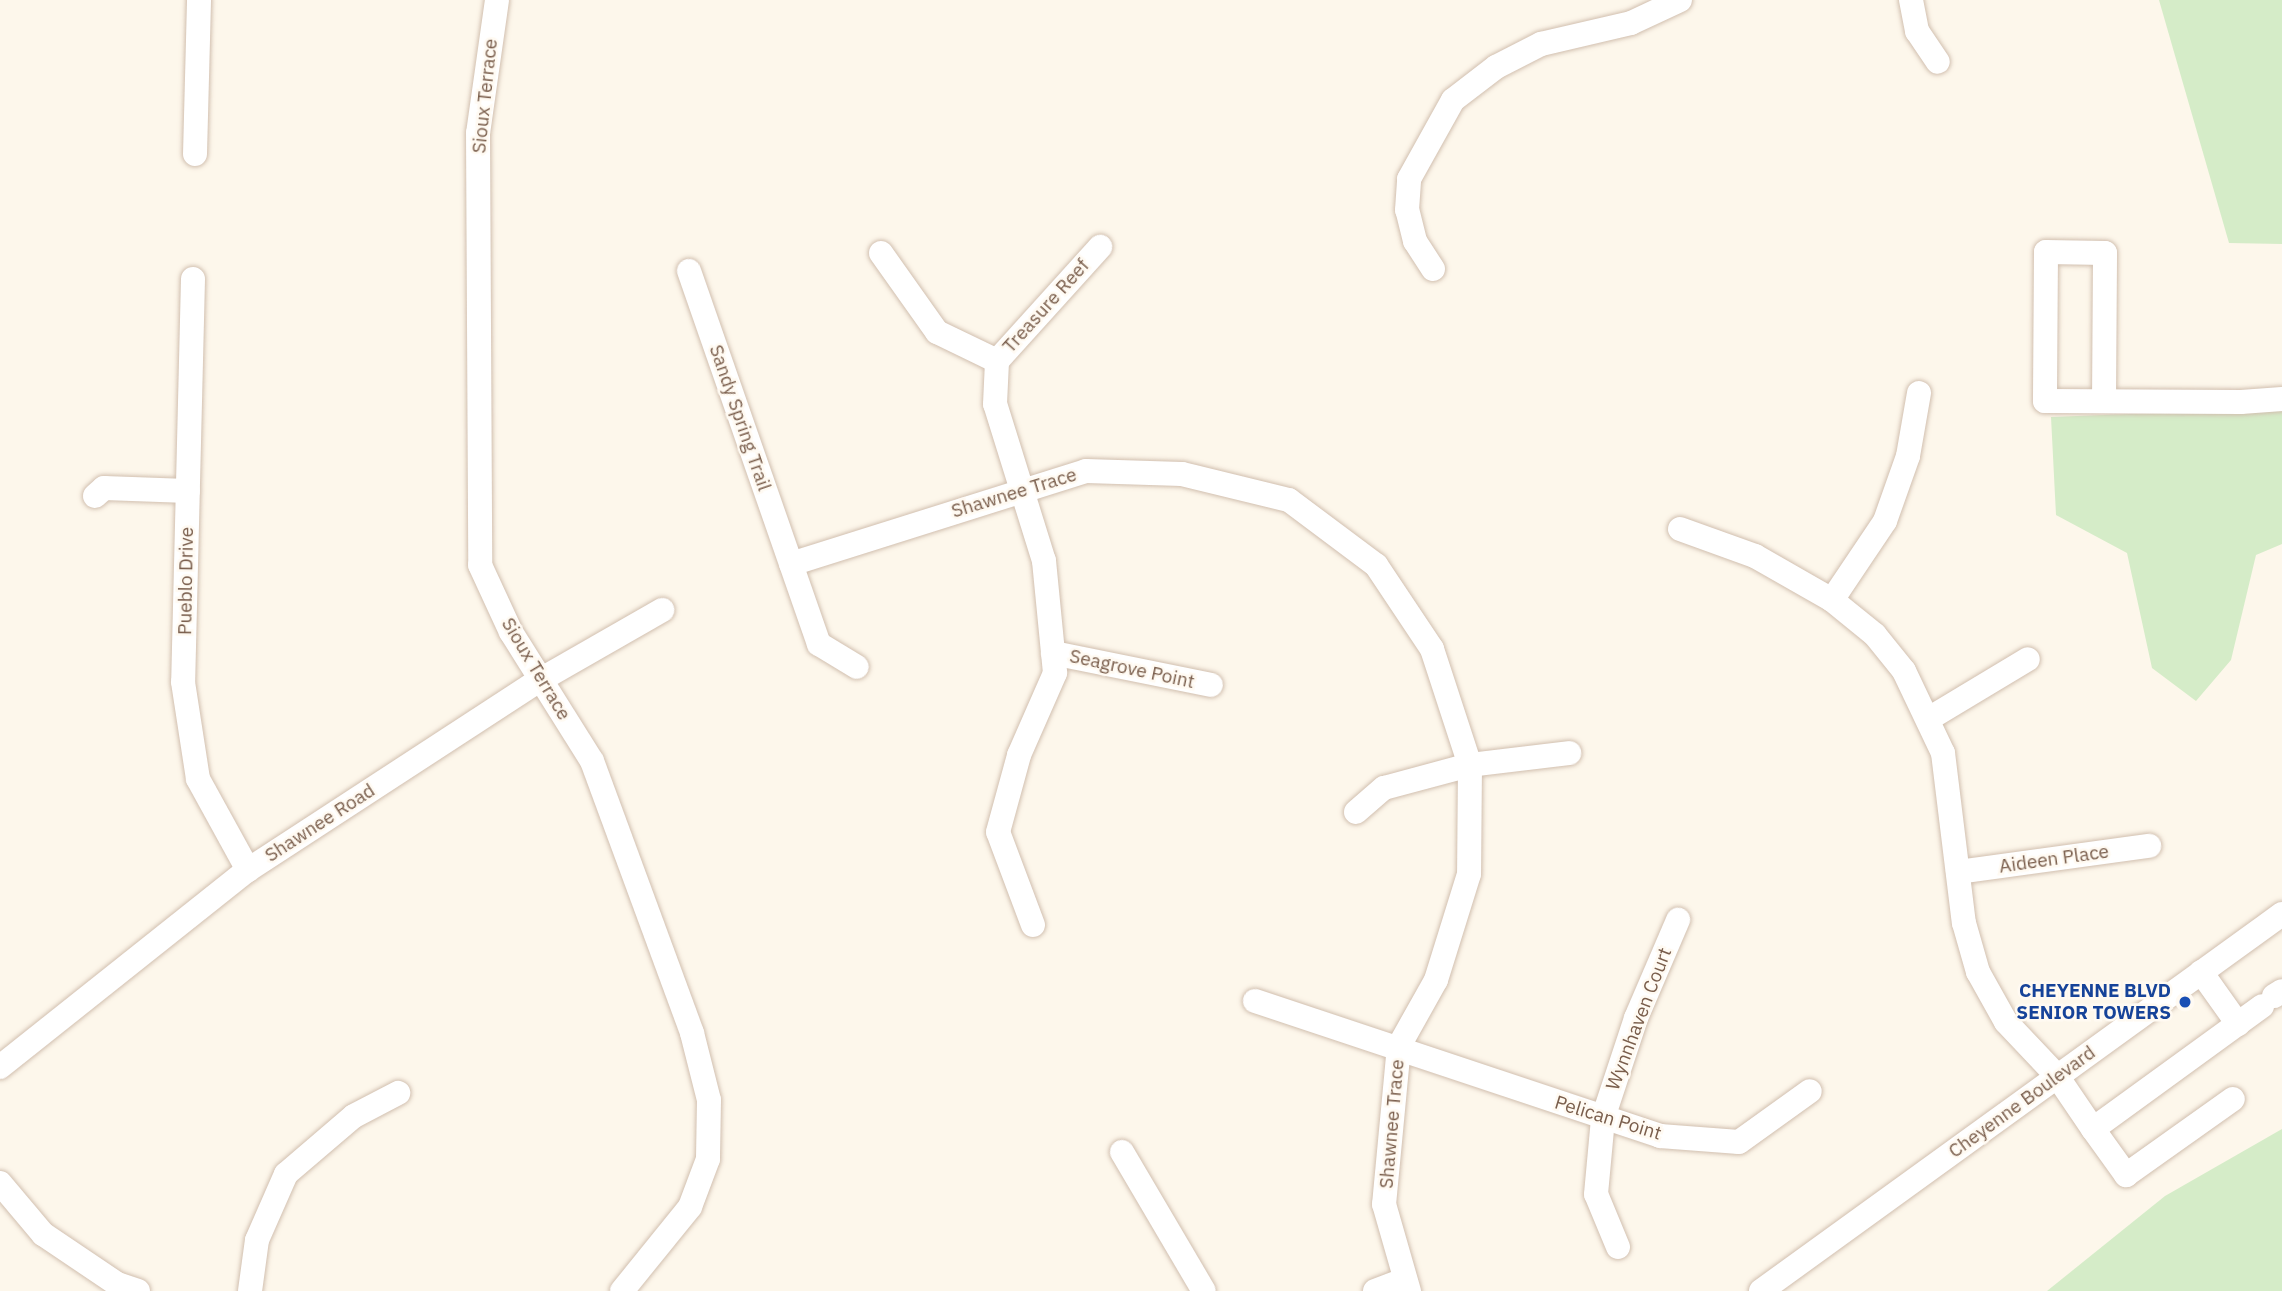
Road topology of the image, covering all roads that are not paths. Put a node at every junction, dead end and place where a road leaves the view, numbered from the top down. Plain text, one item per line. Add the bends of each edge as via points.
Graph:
1 (198, 0) edge
2 (497, 0) edge
3 (1679, 0) edge
4 (1911, 0) edge
5 (1938, 62) dead end
6 (195, 154) dead end
7 (1100, 247) dead end
8 (881, 253) dead end
9 (1433, 270) dead end
10 (689, 271) dead end
11 (193, 279) dead end
12 (998, 361) junction
13 (1919, 393) dead end
14 (2282, 399) edge
15 (2104, 401) junction
16 (1021, 490) junction
17 (188, 491) junction
18 (95, 496) dead end
19 (1680, 529) dead end
20 (791, 564) junction
21 (1832, 600) junction
22 (662, 610) dead end
23 (1053, 653) junction
24 (2028, 659) dead end
25 (857, 667) dead end
26 (540, 680) junction
27 (1211, 685) dead end
28 (1930, 718) junction
29 (1569, 754) dead end
30 (1470, 765) junction
31 (1356, 812) dead end
32 (2149, 846) dead end
33 (248, 870) junction
34 (1958, 872) junction
35 (1678, 920) dead end
36 (1033, 925) dead end
37 (2278, 925) edge
38 (2201, 972) junction
39 (2273, 998) edge
40 (1255, 1001) dead end
41 (2238, 1024) junction
42 (1398, 1046) junction
43 (0, 1067) edge
44 (2057, 1076) junction
45 (1810, 1091) dead end
46 (398, 1093) dead end
47 (2233, 1099) dead end
48 (1602, 1118) junction
49 (2093, 1129) junction
50 (1122, 1152) dead end
51 (0, 1183) edge
52 (1618, 1247) dead end
53 (1407, 1286) edge
54 (138, 1291) edge
55 (250, 1291) edge
56 (622, 1291) edge
57 (1204, 1291) edge
58 (1375, 1291) edge
59 (1761, 1291) edge

1 - 6 street
2 - 26 street, Sioux Terrace via 478,133 480,565 511,632
3 - 9 street via 1631,23 1541,44 1496,68 1453,100 1409,179 1407,210 1415,241
4 - 5 street via 1917,31
7 - 12 street, Treasure Reef
8 - 12 street via 937,332
10 - 20 street, Sandy Spring Trail
11 - 17 street, Pueblo Drive
12 - 16 street, Treasure Reef via 995,404
13 - 21 street via 1911,445 1890,510 1866,556
14 - 15 street
15 - 15 street via 2045,401 2046,252 2105,253
16 - 20 street, Shawnee Trace
16 - 23 street, Treasure Reef via 1044,561
16 - 30 street, Shawnee Trace via 1086,471 1182,474 1289,500 1376,565 1432,649
17 - 18 street via 104,488
17 - 33 street, Pueblo Drive via 183,682 198,779
19 - 21 street via 1755,556
20 - 25 street, Sandy Spring Trail via 819,644
21 - 28 street via 1894,657
22 - 26 street, Shawnee Road
23 - 27 street, Seagrove Point
23 - 36 street, Treasure Reef via 1055,673 1019,755 998,832
24 - 28 street
26 - 33 street, Shawnee Road
26 - 56 street, Sioux Terrace via 592,761 692,1033 709,1100 708,1159 690,1207
28 - 34 street via 1947,769
29 - 30 street
30 - 31 street via 1384,788
30 - 42 street, Shawnee Trace via 1468,874 1436,981
32 - 34 street, Aideen Place
33 - 43 street, Shawnee Road
34 - 44 street via 1964,923 1978,972 2006,1022
35 - 48 street, Wynnhaven Court via 1636,1018
37 - 38 street, Cheyenne Boulevard
38 - 41 street
38 - 44 street, Cheyenne Boulevard
39 - 41 street
40 - 42 street, Pelican Point
41 - 49 street
42 - 48 street, Pelican Point
42 - 53 street, Shawnee Trace via 1384,1204
44 - 49 street
44 - 59 street, Cheyenne Boulevard
45 - 48 street, Pelican Point via 1739,1142 1660,1136
46 - 55 street via 354,1116 286,1174 257,1240
47 - 49 street via 2126,1175
48 - 52 street, Wynnhaven Court via 1596,1194
50 - 57 street
51 - 54 street via 43,1234 117,1284
53 - 58 street

